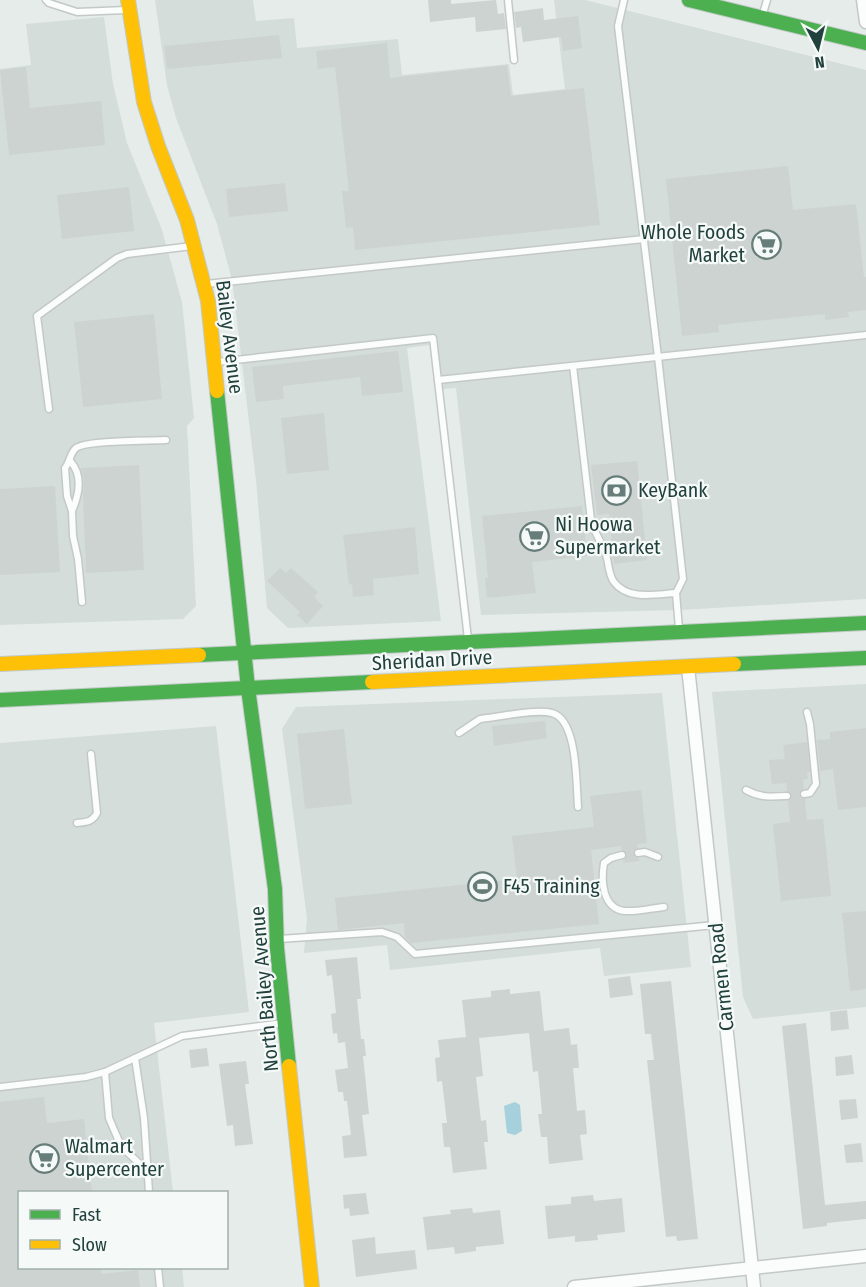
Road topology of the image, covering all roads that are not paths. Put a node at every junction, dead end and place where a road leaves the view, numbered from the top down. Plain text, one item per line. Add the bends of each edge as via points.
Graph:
1 (46, 0) edge
2 (508, 0) edge
3 (624, 0) edge
4 (689, 0) edge
5 (767, 0) edge
6 (863, 0) edge
7 (129, 5) edge
8 (761, 18) junction
9 (866, 22) edge
10 (866, 44) edge
11 (514, 60) dead end
12 (644, 239) junction
13 (195, 246) junction
14 (205, 284) junction
15 (866, 335) edge
16 (658, 357) junction
17 (215, 362) junction
18 (573, 366) junction
19 (438, 380) junction
20 (49, 409) dead end
21 (166, 440) dead end
22 (70, 462) junction
23 (72, 512) junction
24 (676, 593) junction
25 (82, 602) dead end
26 (866, 624) edge
27 (680, 632) junction
28 (469, 642) junction
29 (243, 653) junction
30 (866, 658) edge
31 (0, 664) edge
32 (688, 667) junction
33 (248, 688) junction
34 (0, 700) edge
35 (807, 712) dead end
36 (459, 733) dead end
37 (91, 754) dead end
38 (746, 790) dead end
39 (804, 794) dead end
40 (787, 796) dead end
41 (578, 807) dead end
42 (77, 823) dead end
43 (638, 853) dead end
44 (622, 855) dead end
45 (658, 856) dead end
46 (664, 907) dead end
47 (716, 925) junction
48 (276, 939) junction
49 (285, 1023) junction
50 (135, 1058) junction
51 (105, 1072) junction
52 (0, 1087) edge
53 (146, 1169) junction
54 (149, 1191) edge
55 (866, 1256) edge
56 (752, 1268) junction
57 (158, 1269) edge
58 (652, 1283) edge
59 (160, 1287) edge
60 (312, 1287) edge
61 (574, 1287) edge
62 (754, 1287) edge

1 - 7 lane via 77,12
2 - 11 lane
3 - 12 lane via 618,26
4 - 8 main road
5 - 8 lane
6 - 9 street
7 - 13 main road, Bailey Avenue via 144,102
8 - 10 main road
12 - 14 lane
12 - 16 lane
13 - 14 main road, Bailey Avenue
13 - 20 lane via 117,258 37,316
14 - 17 main road, Bailey Avenue
15 - 16 lane
16 - 18 lane
16 - 24 lane via 683,579
17 - 19 lane via 433,338
17 - 29 main road, Bailey Avenue
18 - 19 lane
18 - 24 lane via 591,520 610,574 615,583 630,593
19 - 28 lane
21 - 22 lane via 82,445 71,454
22 - 23 lane via 65,468
22 - 23 lane via 77,474 79,495
23 - 25 lane
24 - 27 lane
26 - 27 main road, Sheridan Drive
27 - 28 main road, Sheridan Drive
28 - 29 main road, Sheridan Drive
29 - 31 main road, Sheridan Drive
29 - 33 main road, Bailey Avenue
30 - 32 main road, Sheridan Drive
32 - 33 main road, Sheridan Drive
32 - 47 street, Carmen Road
33 - 34 main road, Sheridan Drive
33 - 48 main road, North Bailey Avenue via 275,890
35 - 39 lane via 816,784
36 - 41 lane via 480,719 543,712 560,716 571,738
37 - 42 lane via 97,813 88,822
38 - 40 lane via 758,796
43 - 45 lane
44 - 46 lane via 604,863 608,901 625,911
47 - 48 lane via 415,954 397,937 382,932
47 - 56 street, Carmen Road
48 - 49 main road, North Bailey Avenue
49 - 50 lane via 182,1036
49 - 60 main road, North Bailey Avenue
50 - 51 lane
50 - 53 lane via 144,1118
51 - 52 lane
51 - 53 lane via 109,1118 117,1137 121,1146
53 - 54 lane
55 - 56 street
56 - 58 street
56 - 62 street, Carmen Road
57 - 59 lane
58 - 61 street

